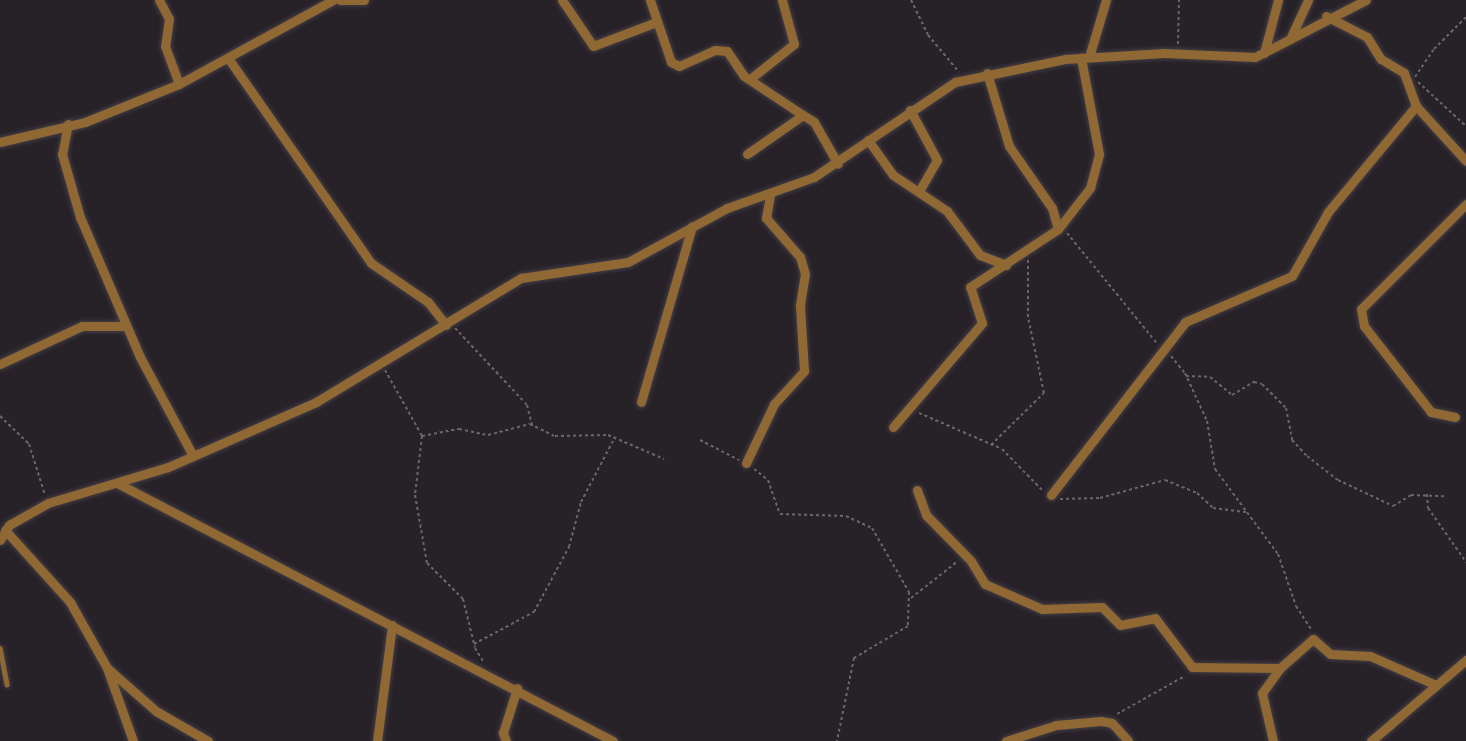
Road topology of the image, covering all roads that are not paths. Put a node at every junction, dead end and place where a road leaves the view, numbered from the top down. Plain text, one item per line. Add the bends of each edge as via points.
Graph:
1 (159, 0) edge
2 (333, 0) edge
3 (340, 0) edge
4 (364, 0) edge
5 (562, 0) edge
6 (650, 0) edge
7 (782, 0) edge
8 (1106, 0) edge
9 (1278, 0) edge
10 (1308, 0) edge
11 (1337, 0) edge
12 (1366, 0) edge
13 (1340, 10) junction
14 (1326, 16) junction
15 (654, 23) junction
16 (1290, 39) junction
17 (1264, 53) junction
18 (228, 58) junction
19 (1085, 58) junction
20 (987, 73) junction
21 (750, 79) junction
22 (179, 84) junction
23 (1416, 106) junction
24 (910, 111) junction
25 (803, 115) junction
26 (68, 124) junction
27 (868, 140) junction
28 (0, 142) edge
29 (747, 154) dead end
30 (1466, 161) edge
31 (838, 164) junction
32 (919, 191) junction
33 (770, 196) junction
34 (1466, 204) edge
35 (692, 226) junction
36 (1060, 227) junction
37 (1006, 265) junction
38 (448, 324) junction
39 (126, 326) junction
40 (0, 364) edge
41 (641, 402) dead end
42 (1455, 417) dead end
43 (893, 427) dead end
44 (193, 456) junction
45 (746, 463) road end
46 (117, 483) junction
47 (917, 489) dead end
48 (1051, 495) dead end
49 (0, 517) edge
50 (15, 521) junction
51 (5, 530) junction
52 (0, 540) edge
53 (392, 625) junction
54 (0, 648) edge
55 (1466, 660) edge
56 (107, 668) junction
57 (1280, 668) junction
58 (7, 684) dead end
59 (1436, 685) junction
60 (518, 688) junction
61 (133, 741) edge
62 (208, 741) edge
63 (377, 741) edge
64 (507, 741) edge
65 (613, 741) edge
66 (1006, 741) edge
67 (1128, 741) edge
68 (1273, 741) edge
69 (1371, 741) edge

1 - 22 street via 169,19 165,46
2 - 18 street
3 - 4 street
5 - 15 street via 592,46
6 - 15 street
7 - 21 street via 794,44
8 - 19 street
9 - 17 street
10 - 16 street
11 - 13 street
12 - 13 street
13 - 14 street
14 - 16 street
14 - 23 street via 1367,37 1381,59 1409,77 1406,89
15 - 21 street via 674,64 723,50
16 - 17 street
17 - 19 street
18 - 22 street
18 - 38 street via 371,263 428,302
19 - 20 street
19 - 36 street via 1097,170 1081,204
20 - 24 street via 964,78
20 - 36 street via 1009,146 1052,208
21 - 25 street
22 - 26 street
23 - 30 street
23 - 48 street via 1328,212 1292,276 1204,310 1161,348 1140,386 1085,445
24 - 27 street
24 - 32 street via 937,160
25 - 29 street
25 - 31 street via 814,122
26 - 28 street
26 - 39 street via 62,145 65,164
27 - 31 street
27 - 32 street via 893,175
31 - 33 street
32 - 37 street via 946,211 980,255
33 - 35 street
33 - 45 street via 766,218 800,257 805,274 800,305 804,371 774,404
34 - 42 street via 1361,309 1365,326 1431,412
35 - 38 street via 628,262 521,278
35 - 41 street
36 - 37 street
37 - 43 street via 970,287 982,323
38 - 44 street via 316,402
39 - 40 street via 82,326
39 - 44 street
44 - 46 street
46 - 50 street via 48,503
46 - 53 street
47 - 57 street via 926,515 985,584 1042,609 1098,606 1120,625 1155,618 1186,662 1200,669
49 - 50 street
50 - 51 street
51 - 52 street
51 - 56 street via 70,602
53 - 60 street
53 - 63 street
54 - 58 lane
55 - 59 street
56 - 61 street
56 - 62 street via 156,711
57 - 59 street via 1317,639 1330,654 1370,656
57 - 68 street via 1262,693
59 - 69 street
60 - 64 street via 503,733
60 - 65 street
66 - 67 street via 1056,725 1107,721

